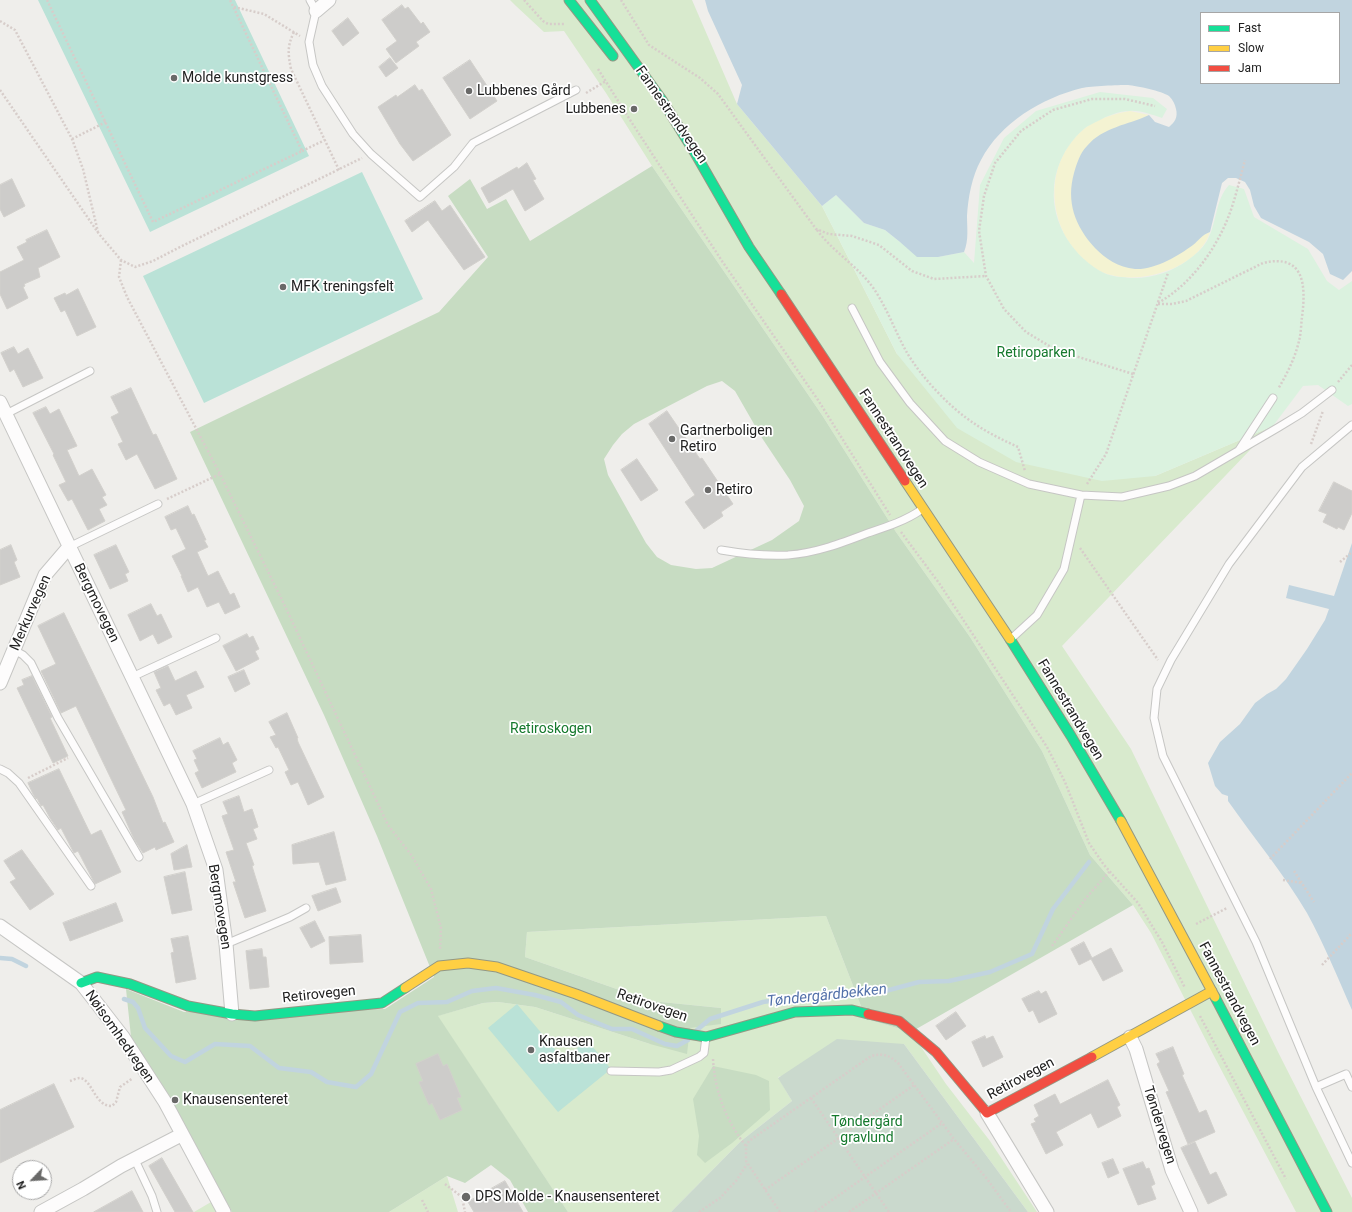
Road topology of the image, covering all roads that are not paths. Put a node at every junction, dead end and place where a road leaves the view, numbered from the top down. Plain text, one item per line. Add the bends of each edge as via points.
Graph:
1 (329, 0) edge
2 (569, 0) edge
3 (590, 0) edge
4 (313, 6) edge
5 (617, 62) dead end
6 (576, 90) road end
7 (701, 182) dead end
8 (749, 247) junction
9 (852, 308) dead end
10 (90, 371) dead end
11 (1332, 390) road end
12 (1273, 398) road end
13 (0, 402) edge
14 (6, 414) junction
15 (1352, 425) edge
16 (1238, 452) junction
17 (1081, 495) junction
18 (158, 504) road end
19 (922, 508) junction
20 (69, 547) junction
21 (721, 550) dead end
22 (216, 638) dead end
23 (1011, 640) junction
24 (14, 650) junction
25 (132, 678) junction
26 (0, 683) edge
27 (0, 769) edge
28 (269, 770) dead end
29 (192, 804) junction
30 (139, 857) dead end
31 (91, 886) dead end
32 (306, 908) dead end
33 (0, 926) edge
34 (226, 944) junction
35 (81, 983) junction
36 (1212, 991) junction
37 (232, 1014) junction
38 (706, 1037) junction
39 (1130, 1037) junction
40 (611, 1071) dead end
41 (1316, 1086) junction
42 (1352, 1087) edge
43 (987, 1113) junction
44 (181, 1135) junction
45 (134, 1160) junction
46 (1352, 1163) edge
47 (41, 1212) edge
48 (157, 1212) edge
49 (224, 1212) edge
50 (1047, 1212) edge
51 (1191, 1212) edge
52 (1327, 1212) edge

1 - 4 street
2 - 5 main road, Fannestrandvegen
3 - 8 main road, Fannestrandvegen via 662,100
4 - 6 lane via 309,42 313,65 322,86 353,134 371,154 420,197 454,167 473,143
7 - 8 main road, Fannestrandvegen
8 - 19 main road, Fannestrandvegen
9 - 17 lane via 880,362 910,403 945,441 979,462 1029,484
10 - 14 lane
11 - 16 lane via 1302,413
12 - 16 lane
13 - 14 street, Bergmovegen
14 - 20 street, Bergmovegen
15 - 41 lane via 1302,467 1229,564 1157,689 1154,718 1163,756 1256,942
16 - 17 lane via 1195,476 1169,486 1122,497
17 - 23 lane via 1064,569 1037,615
18 - 20 lane
19 - 21 lane via 895,524 825,548 802,553 763,555
19 - 23 main road, Fannestrandvegen
20 - 24 street, Merkurvegen via 45,575
20 - 25 street, Bergmovegen
22 - 25 lane
23 - 36 main road, Fannestrandvegen via 1120,820
24 - 26 street, Merkurvegen
24 - 30 lane via 31,663 58,718
25 - 29 street, Bergmovegen
27 - 31 lane via 19,783
28 - 29 lane
29 - 34 street, Bergmovegen via 216,870
32 - 34 lane
33 - 35 street, Nøisomhedvegen
34 - 37 street, Bergmovegen
35 - 37 main road, Retirovegen via 98,977 130,984 188,1006
35 - 44 street, Nøisomhedvegen via 123,1037 164,1102
36 - 39 main road, Retirovegen
36 - 52 main road, Fannestrandvegen
37 - 38 main road, Retirovegen via 255,1016 382,1003 439,966 468,964 497,966 676,1032
38 - 40 lane via 704,1053 671,1070
38 - 43 main road, Retirovegen via 795,1012 852,1010 899,1021 936,1052
39 - 43 main road, Retirovegen
39 - 51 street, Tøndervegen via 1136,1049 1172,1170
41 - 42 lane via 1346,1074
41 - 46 lane
43 - 50 street
44 - 45 street
44 - 49 street, Nøisomhedvegen
45 - 47 street
45 - 48 lane

